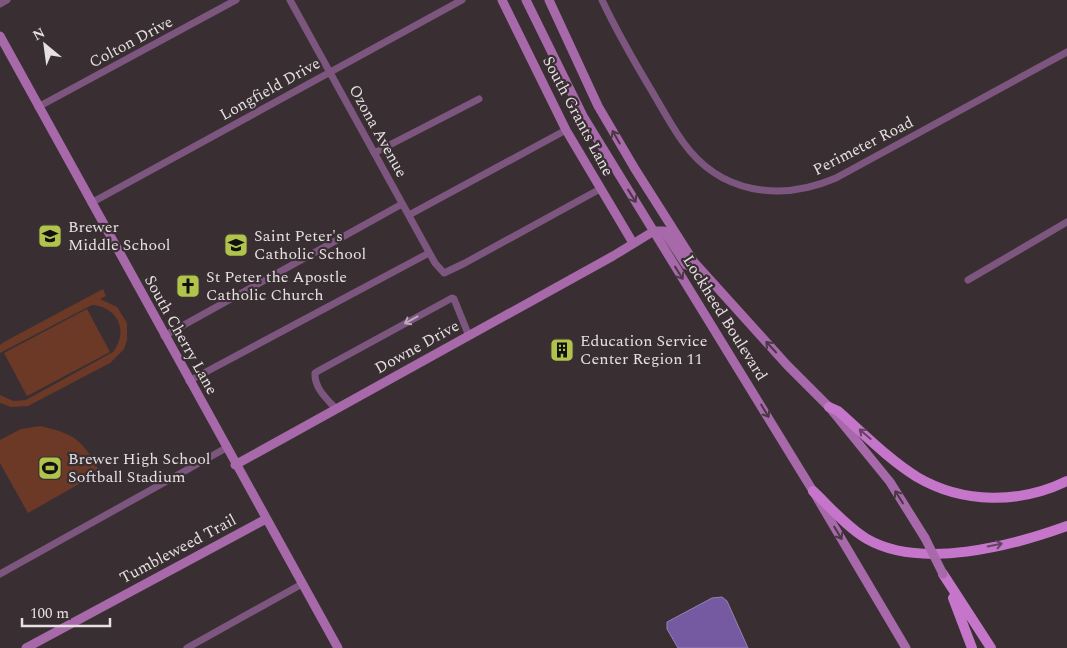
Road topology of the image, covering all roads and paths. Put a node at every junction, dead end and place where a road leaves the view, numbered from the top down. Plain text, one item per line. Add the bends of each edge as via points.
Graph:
1 (7, 0) edge
2 (236, 0) edge
3 (290, 0) edge
4 (462, 0) edge
5 (502, 0) edge
6 (526, 0) edge
7 (549, 0) edge
8 (602, 0) edge
9 (0, 4) edge
10 (0, 36) edge
11 (1067, 52) edge
12 (330, 72) junction
13 (479, 99) dead end
14 (38, 107) junction
15 (566, 130) junction
16 (374, 153) junction
17 (600, 189) junction
18 (91, 203) junction
19 (402, 204) junction
20 (408, 215) junction
21 (1067, 222) edge
22 (654, 231) junction
23 (660, 241) junction
24 (633, 243) junction
25 (430, 253) junction
26 (613, 256) junction
27 (699, 269) junction
28 (968, 280) dead end
29 (164, 336) junction
30 (469, 336) junction
31 (189, 381) junction
32 (829, 407) junction
33 (336, 409) junction
34 (226, 448) junction
35 (235, 465) junction
36 (1067, 481) edge
37 (813, 491) junction
38 (266, 519) junction
39 (1067, 526) edge
40 (0, 574) edge
41 (943, 574) junction
42 (302, 584) junction
43 (26, 648) edge
44 (187, 648) edge
45 (338, 648) edge
46 (906, 648) edge
47 (972, 648) edge
48 (991, 648) edge

1 - 9 street
2 - 14 street, Colton Drive
3 - 12 street, Ozona Avenue
4 - 12 street, Longfield Drive
5 - 15 street, South Grants Lane
6 -> 22 street, Lockheed Boulevard via 583,116
27 -> 7 street, Lockheed Boulevard via 598,106
8 - 11 street, Perimeter Road via 626,48 684,143 719,175 761,191 800,190 836,178
10 - 14 street, South Cherry Lane
12 - 16 street, Ozona Avenue
12 - 18 street, Longfield Drive
13 - 16 street
14 - 18 street, South Cherry Lane
15 - 17 street, South Grants Lane
15 - 20 street
16 - 19 street, Ozona Avenue
17 - 24 street, South Grants Lane
17 - 25 street, Ozona Avenue via 444,273
18 - 29 street, South Cherry Lane
19 - 20 street, Ozona Avenue
19 - 29 street
20 - 25 street, Ozona Avenue
21 - 28 street
22 - 23 street, Lockheed Boulevard
22 - 24 street, Downe Drive
22 - 27 street via 664,231 686,265
23 - 26 street, Downe Drive via 648,241
23 -> 37 street, Lockheed Boulevard
24 - 26 street, Downe Drive
25 - 31 street
26 - 30 street, Downe Drive
32 -> 27 street, Lockheed Boulevard
29 - 31 street, South Cherry Lane
30 - 33 street, Downe Drive
30 -> 33 street via 454,299 448,299 317,371 315,380 318,388
31 - 34 street, South Cherry Lane
36 -> 32 main road via 1030,494 1006,498 954,493 917,477
41 -> 32 street, Lockheed Boulevard, bridge via 890,482
33 - 35 street, Downe Drive
34 - 35 street, South Cherry Lane
34 - 40 street
35 - 38 street, South Cherry Lane
37 -> 39 main road via 867,539 913,554 947,554 981,548 1039,536
37 -> 46 street, Lockheed Boulevard
38 - 42 street, South Cherry Lane
38 - 43 street, Tumbleweed Trail
41 - 47 main road
41 - 48 main road
42 - 44 street
42 - 45 street, South Cherry Lane

